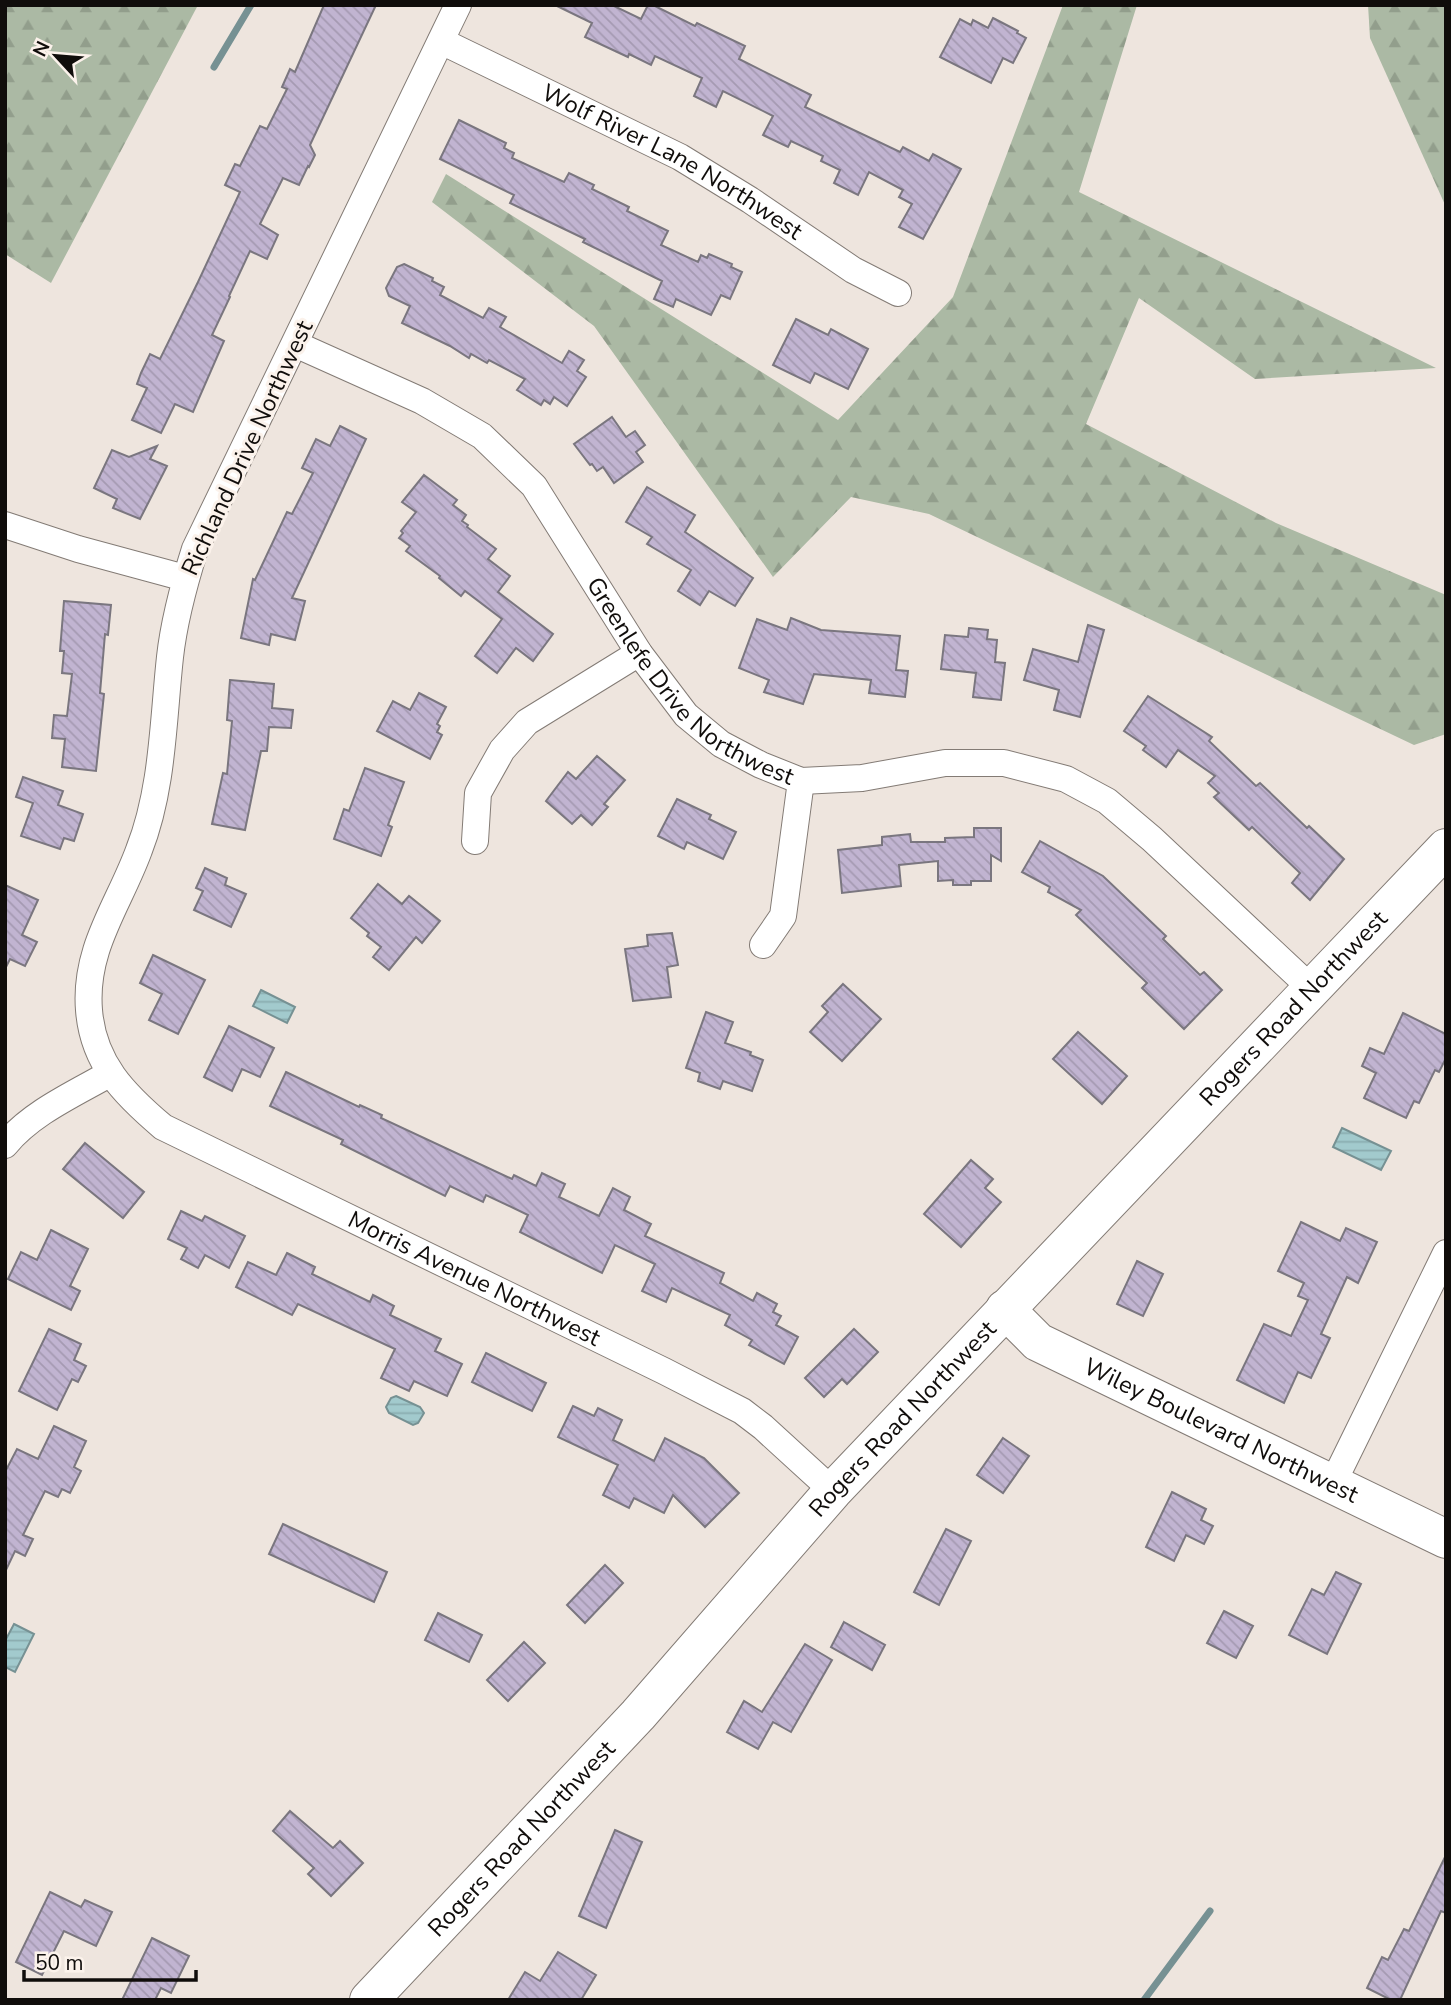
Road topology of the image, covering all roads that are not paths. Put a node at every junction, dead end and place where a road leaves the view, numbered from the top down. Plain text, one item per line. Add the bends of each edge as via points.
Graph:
1 (458, 5) edge
2 (441, 41) junction
3 (898, 293) dead end
4 (295, 344) junction
5 (5, 525) edge
6 (185, 579) junction
7 (639, 653) junction
8 (801, 781) junction
9 (475, 841) dead end
10 (1446, 848) edge
11 (763, 945) dead end
12 (1311, 988) junction
13 (109, 1074) junction
14 (5, 1145) edge
15 (1446, 1253) edge
16 (1005, 1309) junction
17 (1332, 1485) junction
18 (833, 1491) junction
19 (1446, 1539) edge
20 (369, 2000) edge

1 - 2 street, Richland Drive Northwest
2 - 3 street, Wolf River Lane Northwest via 680,157 853,270
2 - 4 street, Richland Drive Northwest
4 - 6 street, Richland Drive Northwest via 195,549
4 - 7 street, Greenlefe Drive Northwest via 422,401 482,436 534,486
5 - 6 street
6 - 13 street, Richland Drive Northwest via 170,654 159,770 150,811 141,848 97,941 90,977 89,1011
7 - 8 street, Greenlefe Drive Northwest via 686,715 721,744
7 - 9 street via 527,722 502,750 478,793
8 - 11 street via 783,916
8 - 12 street, Greenlefe Drive Northwest via 862,778 945,764 1003,763 1066,779 1125,816
10 - 12 street, Rogers Road Northwest
12 - 16 street, Rogers Road Northwest
13 - 14 street via 52,1107
13 - 18 street, Morris Avenue Northwest via 163,1126 742,1411
15 - 17 street
16 - 17 street, Wiley Boulevard Northwest via 1038,1342
16 - 18 street, Rogers Road Northwest
17 - 19 street, Wiley Boulevard Northwest
18 - 20 street, Rogers Road Northwest via 638,1715

